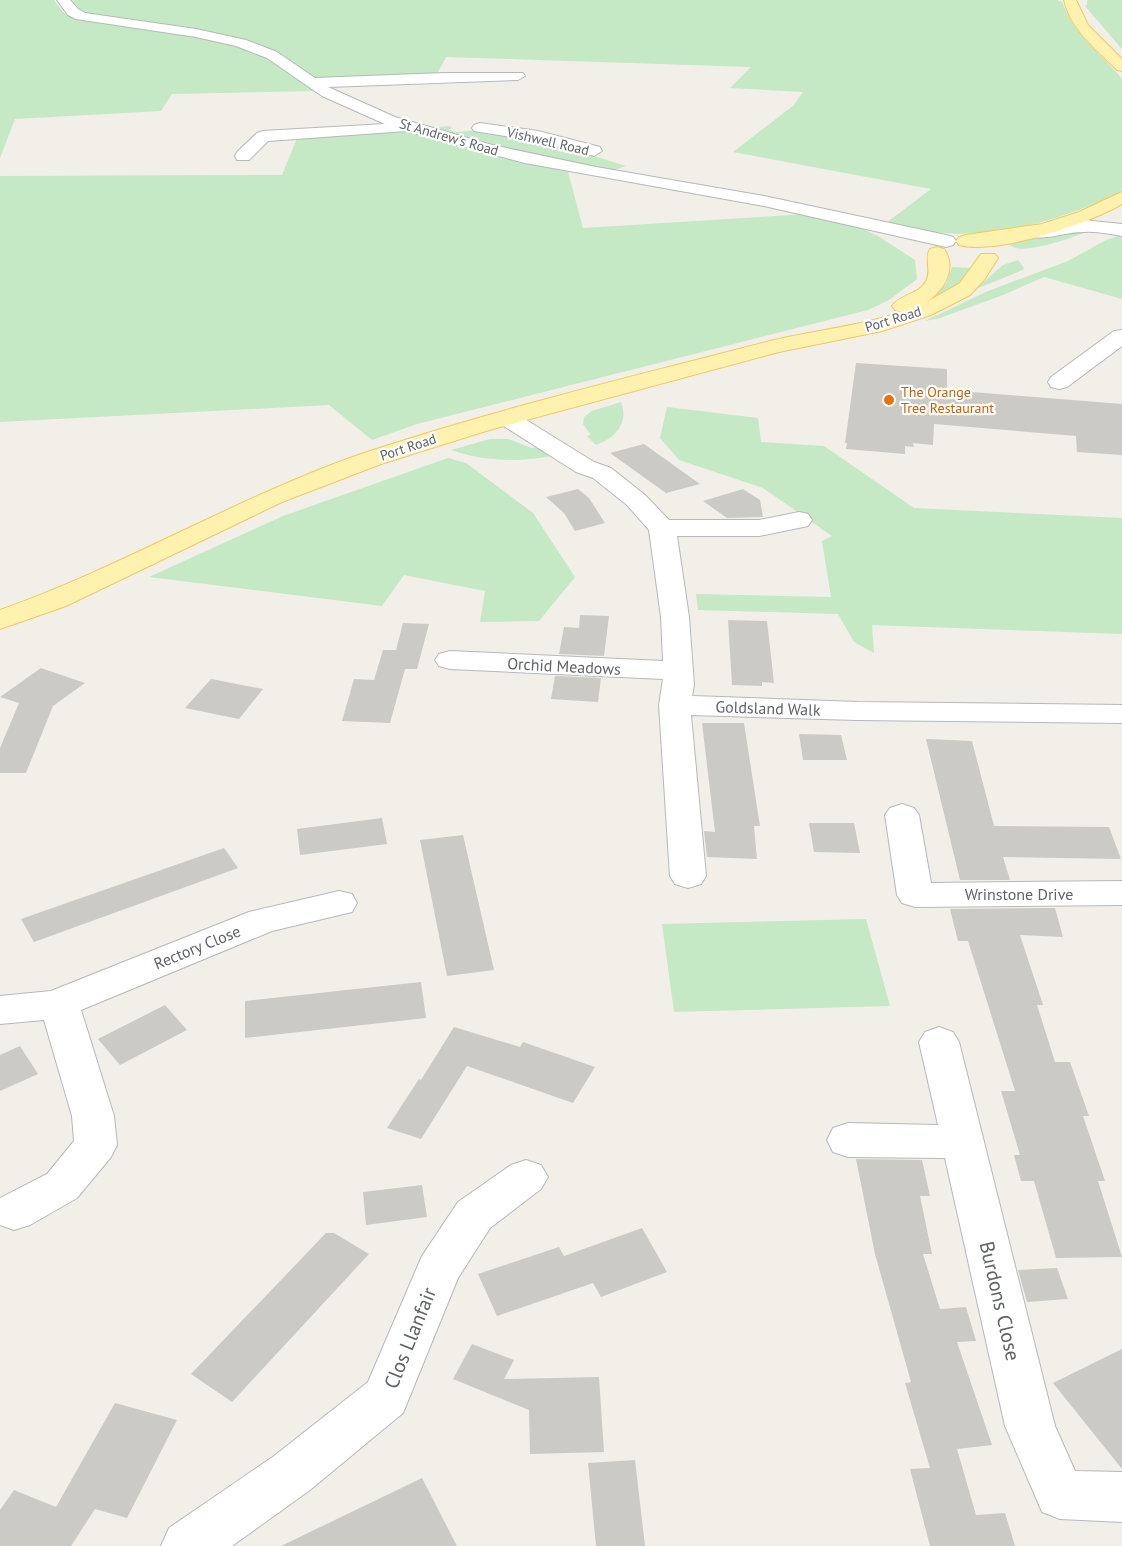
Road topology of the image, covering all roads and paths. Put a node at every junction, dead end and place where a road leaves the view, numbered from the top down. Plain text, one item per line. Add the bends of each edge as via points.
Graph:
1 (63, 0) edge
2 (1070, 0) edge
3 (1122, 67) edge
4 (518, 76) dead end
5 (313, 83) junction
6 (412, 127) junction
7 (457, 130) dead end
8 (243, 156) dead end
9 (638, 165) junction
10 (619, 177) junction
11 (679, 177) dead end
12 (1122, 197) edge
13 (1122, 210) edge
14 (1101, 228) junction
15 (1122, 230) edge
16 (1034, 232) junction
17 (966, 241) junction
18 (1041, 250) dead end
19 (947, 253) junction
20 (1018, 253) dead end
21 (990, 257) junction
22 (1122, 336) edge
23 (778, 346) junction
24 (1059, 382) dead end
25 (538, 410) junction
26 (507, 418) junction
27 (603, 473) junction
28 (798, 520) dead end
29 (662, 528) junction
30 (56, 600) junction
31 (0, 620) edge
32 (0, 634) edge
33 (450, 660) dead end
34 (678, 671) junction
35 (675, 705) junction
36 (1122, 714) edge
37 (902, 815) dead end
38 (688, 876) dead end
39 (1122, 893) edge
40 (339, 903) dead end
41 (59, 1003) junction
42 (0, 1010) edge
43 (939, 1042) dead end
44 (848, 1140) dead end
45 (962, 1142) junction
46 (526, 1177) dead end
47 (14, 1212) dead end
48 (1122, 1497) edge
49 (188, 1546) edge

1 - 5 street, St Andrew's Road via 81,16 192,32 244,44 289,64
2 - 3 main road via 1082,25
4 - 5 street
5 - 6 street, St Andrew's Road via 356,106
6 - 8 street via 258,131
6 - 10 street, St Andrew's Road via 513,155
7 - 9 street, Vishwell Road via 482,128 538,136
9 - 10 street
9 - 11 street, Vishwell Road
10 - 19 street, St Andrew's Road via 857,222 913,245
12 - 16 main road via 1083,218
13 - 14 main road
14 - 15 street
14 - 16 street via 1083,226
14 - 18 main road via 1082,239
16 - 17 main road
17 - 19 main road
17 - 21 main road via 988,246 994,253
19 - 21 main road
19 - 23 main road, Port Road via 936,283 916,300
20 - 21 main road
21 - 23 main road, Port Road via 963,291 925,310 816,341
22 - 24 street
23 - 25 main road, Port Road
25 - 26 main road, Port Road
25 - 27 street via 601,463
26 - 27 street via 585,468
26 - 30 main road, Port Road via 386,454 273,497
27 - 29 street
28 - 29 street via 759,528
29 - 34 street via 675,617
30 - 31 main road, Port Road
30 - 32 main road, Port Road
33 - 34 street, Orchid Meadows
34 - 35 street
35 - 36 street, Goldsland Walk
35 - 38 street
37 - 39 street, Wrinstone Drive via 915,895
40 - 41 street, Rectory Close via 262,921
41 - 42 street, Rectory Close
41 - 47 street via 93,1116 96,1145 62,1186
43 - 45 street, Burdons Close
44 - 45 street
45 - 48 street, Burdons Close via 1030,1426 1060,1495
46 - 49 street, Clos Llanfair via 474,1215 438,1270 386,1397 292,1473

